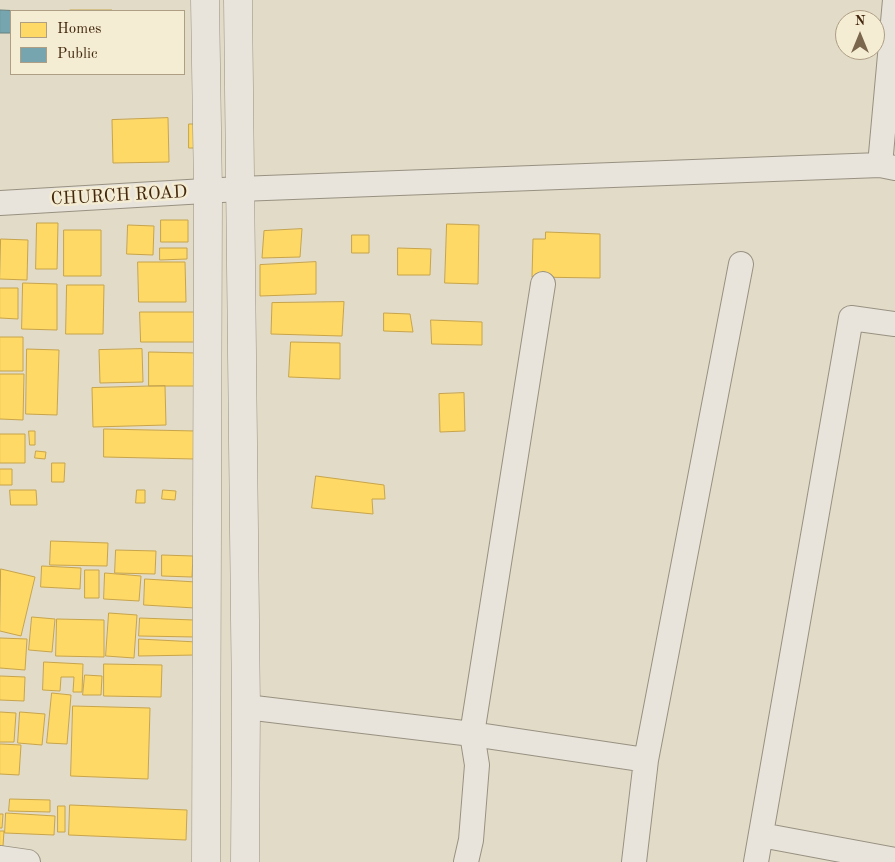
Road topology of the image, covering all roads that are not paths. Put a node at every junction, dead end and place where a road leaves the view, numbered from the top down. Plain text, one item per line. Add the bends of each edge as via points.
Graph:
1 (205, 0) edge
2 (238, 0) edge
3 (894, 0) edge
4 (888, 167) edge
5 (239, 189) junction
6 (208, 191) junction
7 (0, 203) edge
8 (741, 264) dead end
9 (543, 284) dead end
10 (895, 324) edge
11 (246, 707) junction
12 (472, 734) junction
13 (646, 760) junction
14 (761, 835) junction
15 (0, 858) edge
16 (895, 860) edge
17 (28, 862) edge
18 (206, 862) edge
19 (245, 862) edge
20 (466, 862) edge
21 (634, 862) edge
22 (756, 862) edge

1 - 6 street
2 - 5 street
3 - 4 street
4 - 5 street, CHURCH ROAD
5 - 6 street, CHURCH ROAD
5 - 11 street
6 - 7 street, CHURCH ROAD
6 - 18 street
8 - 13 street
9 - 12 street
10 - 14 street via 851,318
11 - 12 street
11 - 19 street
12 - 13 street
12 - 20 street via 477,765
13 - 21 street
14 - 16 street
14 - 22 street
15 - 17 street

